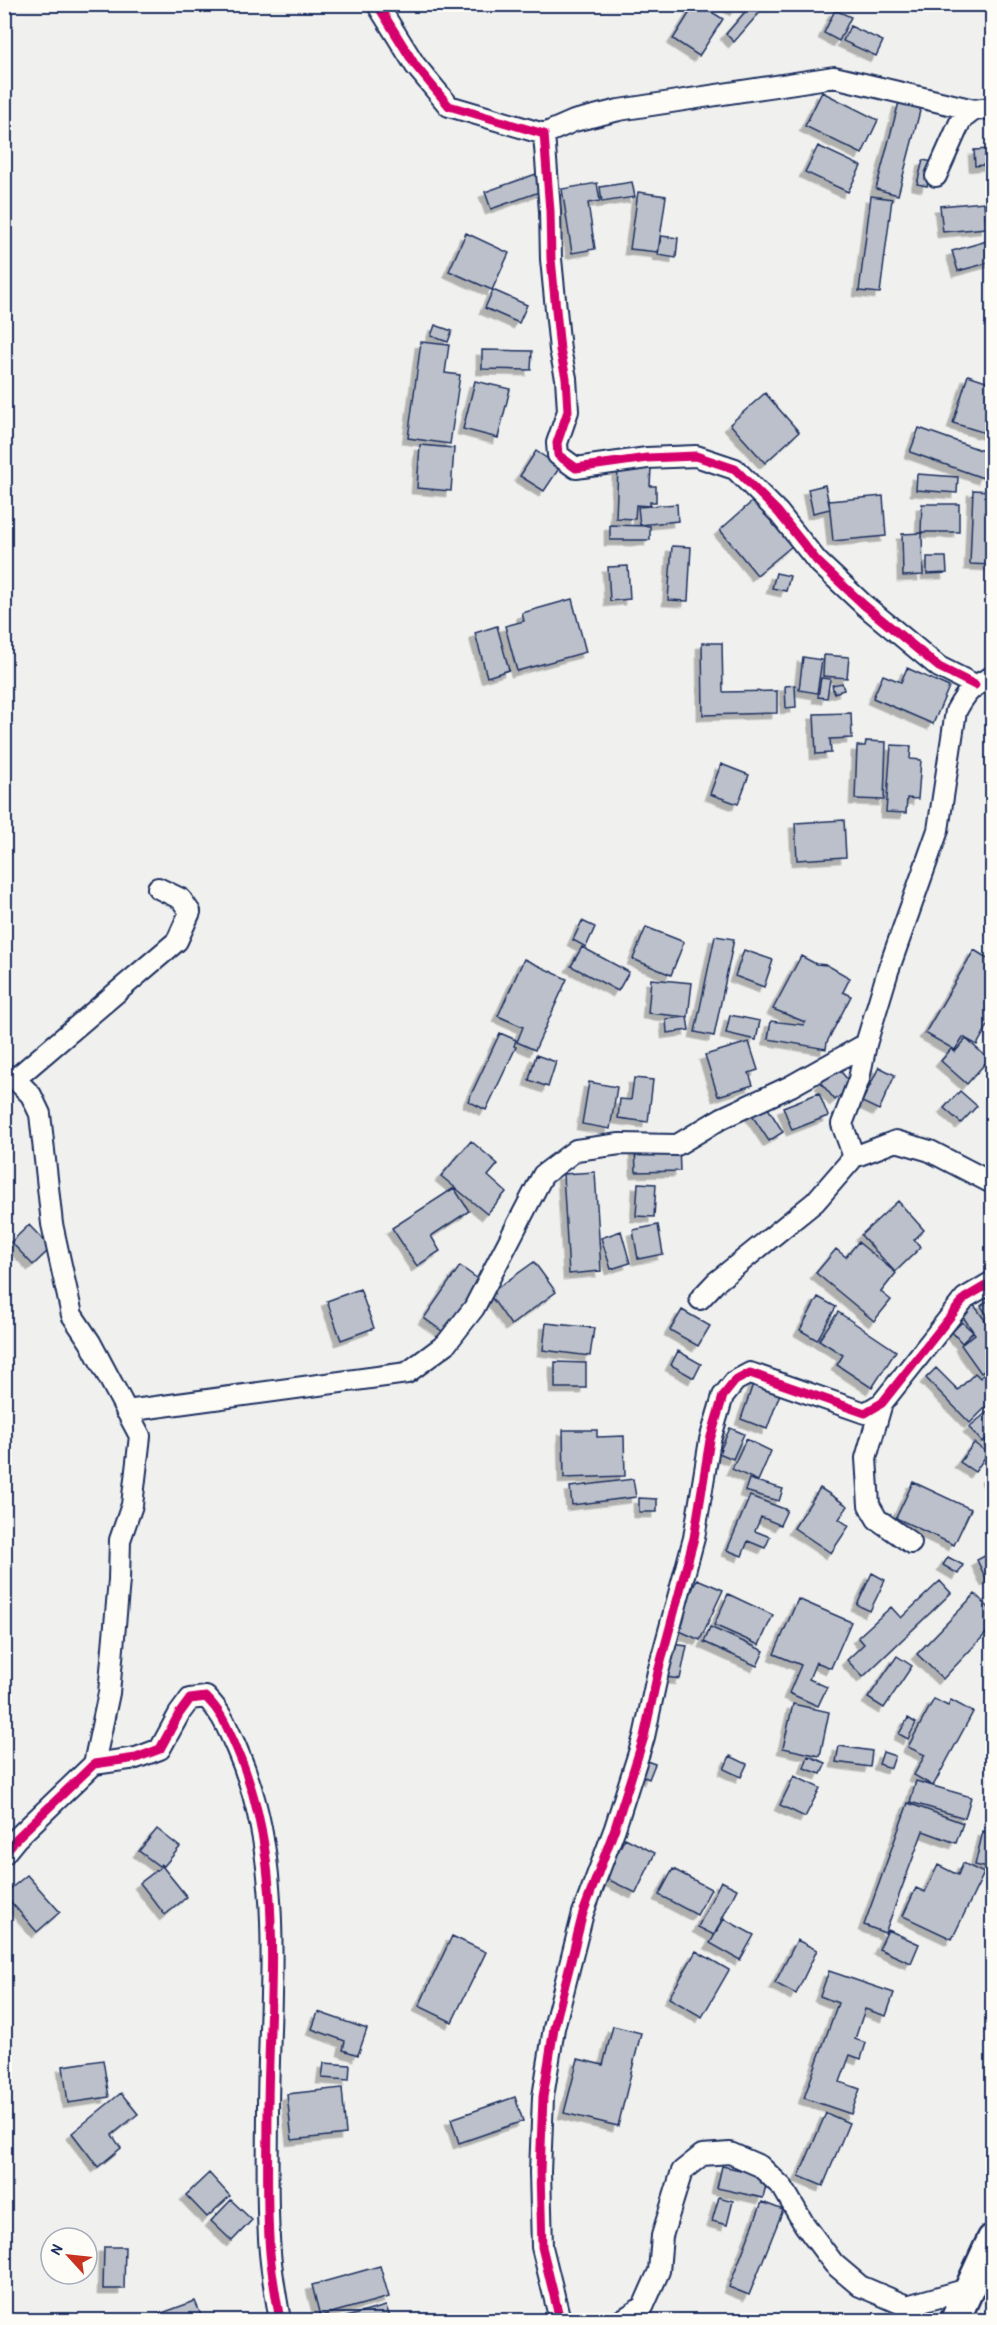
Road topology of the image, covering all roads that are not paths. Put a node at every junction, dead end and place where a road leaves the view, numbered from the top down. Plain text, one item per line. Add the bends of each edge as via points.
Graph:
1 (376, 4) edge
2 (983, 109) edge
3 (544, 134) junction
4 (936, 176) dead end
5 (984, 681) edge
6 (158, 888) dead end
7 (866, 1044) junction
8 (10, 1077) edge
9 (854, 1157) junction
10 (993, 1183) edge
11 (993, 1282) edge
12 (700, 1299) dead end
13 (882, 1403) junction
14 (126, 1411) junction
15 (911, 1543) dead end
16 (94, 1764) junction
17 (4, 1854) edge
18 (993, 2239) edge
19 (968, 2289) junction
20 (280, 2320) edge
21 (560, 2320) edge
22 (622, 2320) edge
23 (955, 2320) edge

1 - 3 street via 415,65 449,106
2 - 3 street via 834,77 619,110 574,121
2 - 4 street via 961,120
3 - 5 street via 551,259 566,378 567,411 557,443 558,455 576,468 696,456 735,469 778,512 817,561 864,605 939,667
5 - 7 street via 965,694 956,711 938,830
6 - 8 street via 181,899 190,912 177,941
7 - 9 street via 859,1079 842,1124
7 - 14 street via 677,1145 620,1144 576,1150 543,1175 474,1308 446,1344 407,1373
8 - 14 street via 31,1095 40,1114 52,1224 72,1315
9 - 10 street via 896,1141 930,1151
9 - 12 street via 815,1202
11 - 13 street via 965,1298
13 - 15 street via 866,1458 868,1505 877,1519
13 - 21 street via 865,1413 750,1373 735,1381 723,1396 710,1440 694,1538 644,1737 583,1913 554,2028 543,2097 540,2183 542,2247
14 - 16 street via 140,1436 137,1471 132,1505 120,1540 109,1693
16 - 17 street
16 - 20 street via 136,1758 160,1749 190,1700 206,1697 220,1711 250,1778 270,1888 270,2253
18 - 19 main road
19 - 22 street via 907,2306 860,2286 834,2264 783,2188 760,2166 729,2153 702,2155 682,2170 662,2236 659,2271 643,2307
19 - 23 main road

